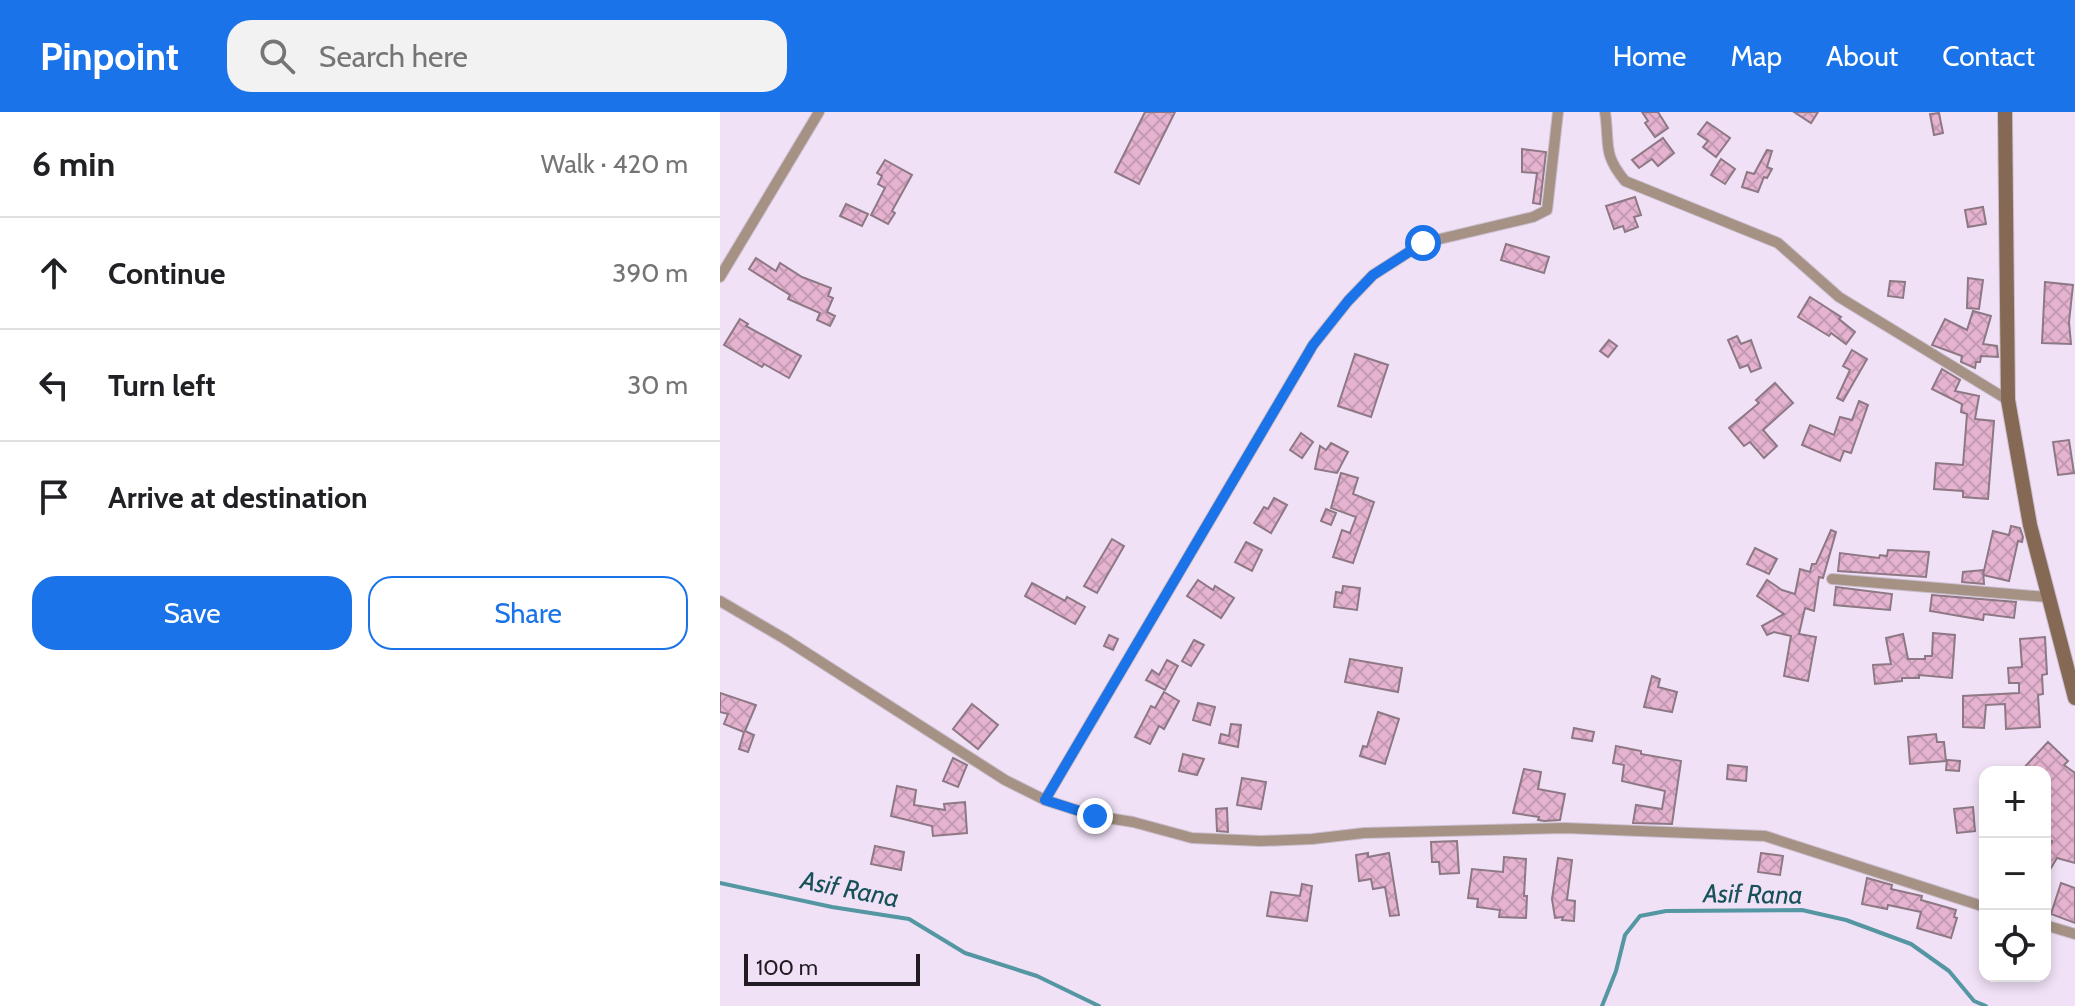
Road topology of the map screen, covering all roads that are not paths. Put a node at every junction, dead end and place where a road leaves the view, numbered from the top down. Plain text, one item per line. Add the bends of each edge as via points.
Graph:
1 (819, 112) edge
2 (1558, 112) edge
3 (1605, 112) edge
4 (2005, 112) edge
5 (720, 277) edge
6 (2008, 400) junction
7 (1832, 579) dead end
8 (2047, 597) junction
9 (720, 601) edge
10 (2075, 698) edge
11 (1045, 800) junction
12 (1979, 905) edge
13 (2051, 927) edge
14 (2075, 934) edge

1 - 5 street
2 - 11 street via 1547,210 1423,243 1373,275 1313,345
3 - 6 street via 1607,149 1625,181 1778,243 1839,297
4 - 6 main road
6 - 8 main road
7 - 8 street
8 - 10 main road
9 - 11 street
11 - 12 street via 1192,838 1287,840 1565,828 1765,836
13 - 14 street

